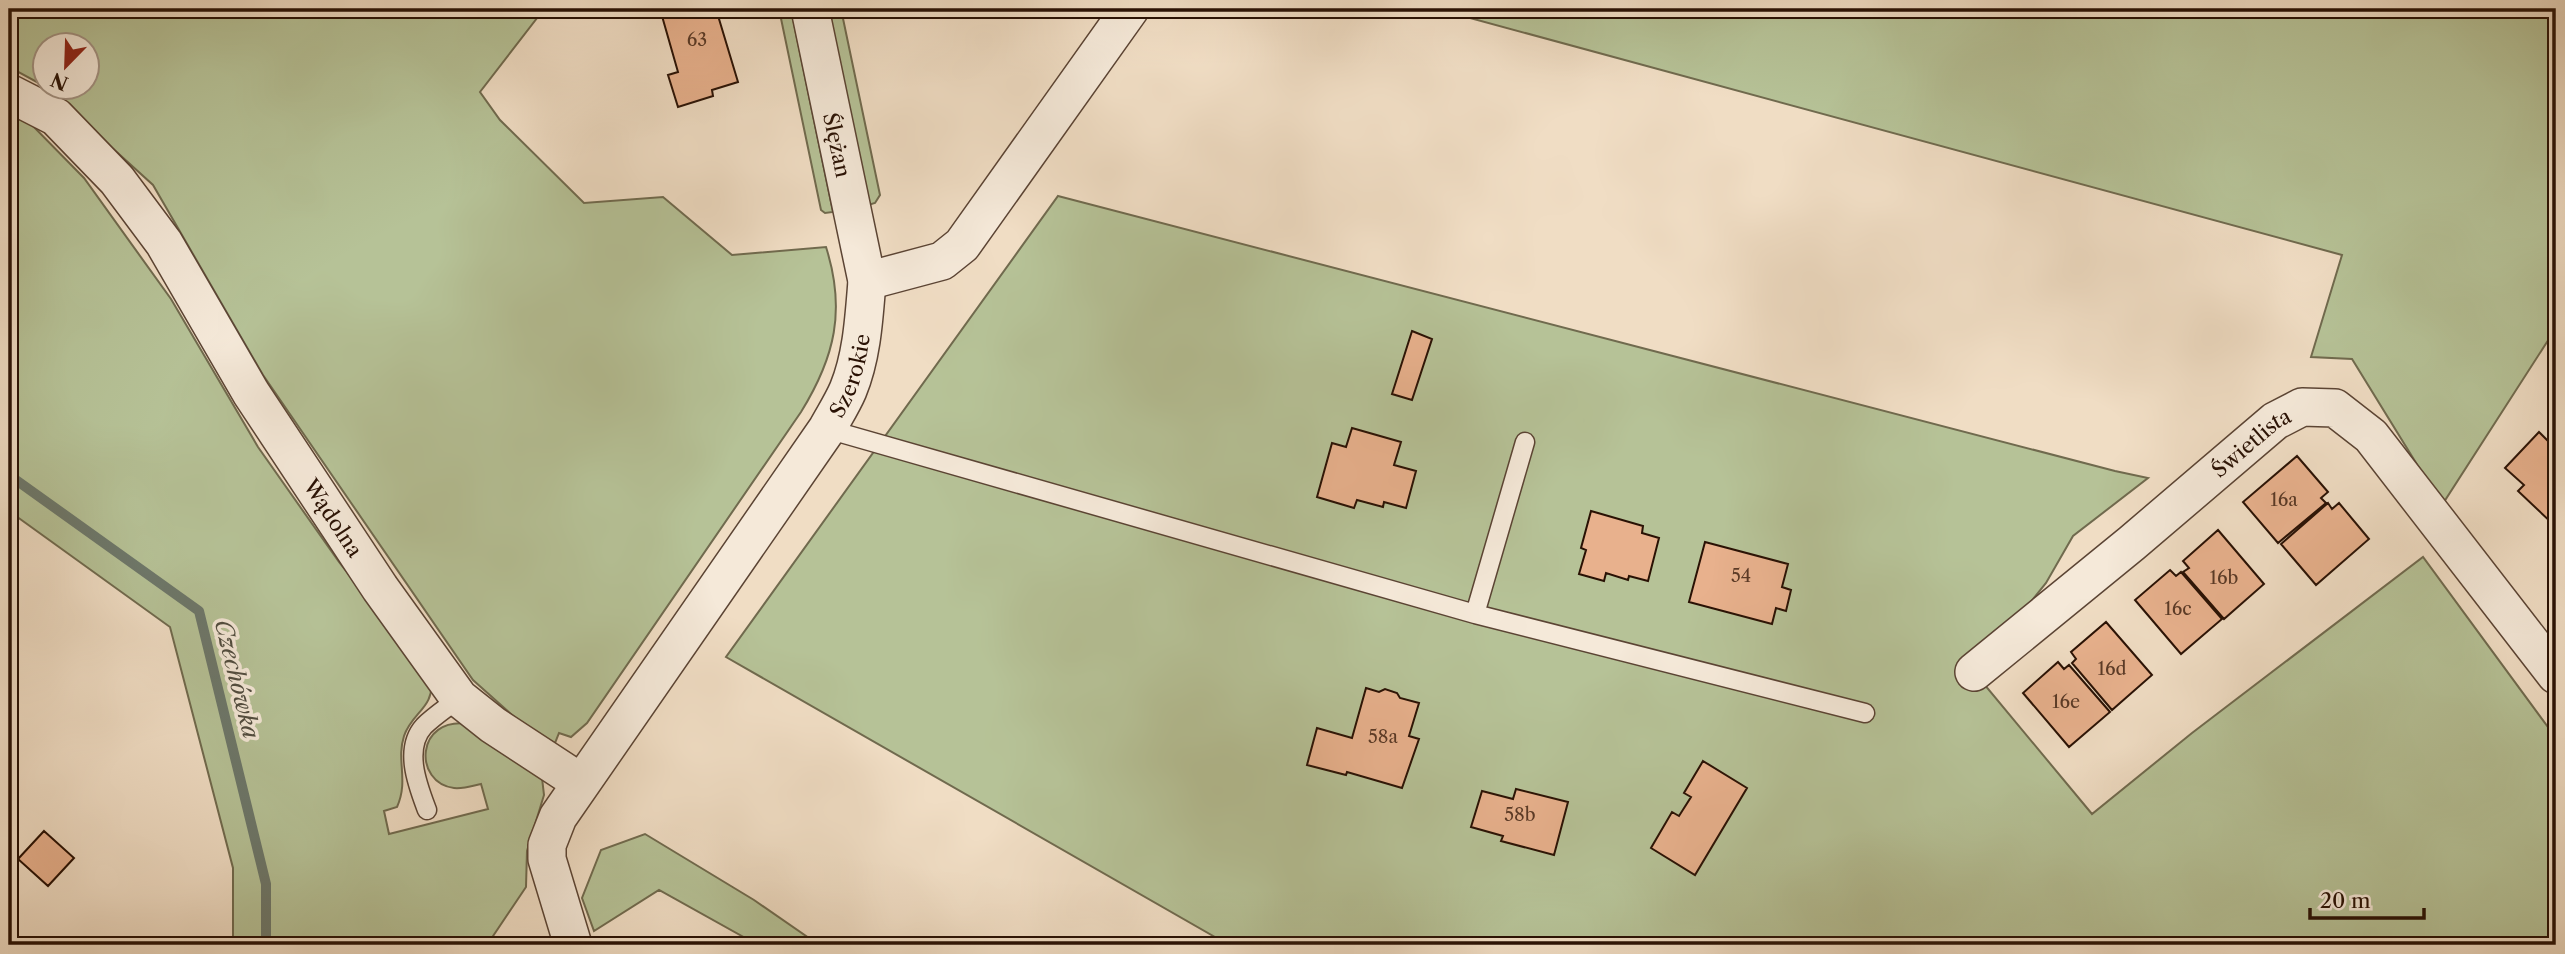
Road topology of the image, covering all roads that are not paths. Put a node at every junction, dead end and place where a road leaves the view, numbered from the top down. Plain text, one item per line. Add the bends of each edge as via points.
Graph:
1 (810, 9) edge
2 (1130, 9) edge
3 (9, 93) edge
4 (867, 281) junction
5 (827, 429) junction
6 (1525, 442) dead end
7 (1475, 614) junction
8 (1974, 672) dead end
9 (2556, 675) edge
10 (459, 698) junction
11 (1864, 713) dead end
12 (580, 782) junction
13 (427, 810) dead end
14 (573, 945) edge

1 - 4 street, Ślężan
2 - 4 street via 962,245 942,261
3 - 10 street, Wądolna via 56,117 117,180 164,243 251,393
4 - 5 street, Szerokie via 855,371
5 - 7 lane
5 - 12 street, Szerokie
6 - 7 lane
7 - 11 lane
8 - 9 street, Świetlista via 2275,421 2302,407 2312,407 2336,408 2371,436
10 - 12 street, Wądolna
10 - 13 lane via 418,736 414,765
12 - 14 street via 547,845 551,878

